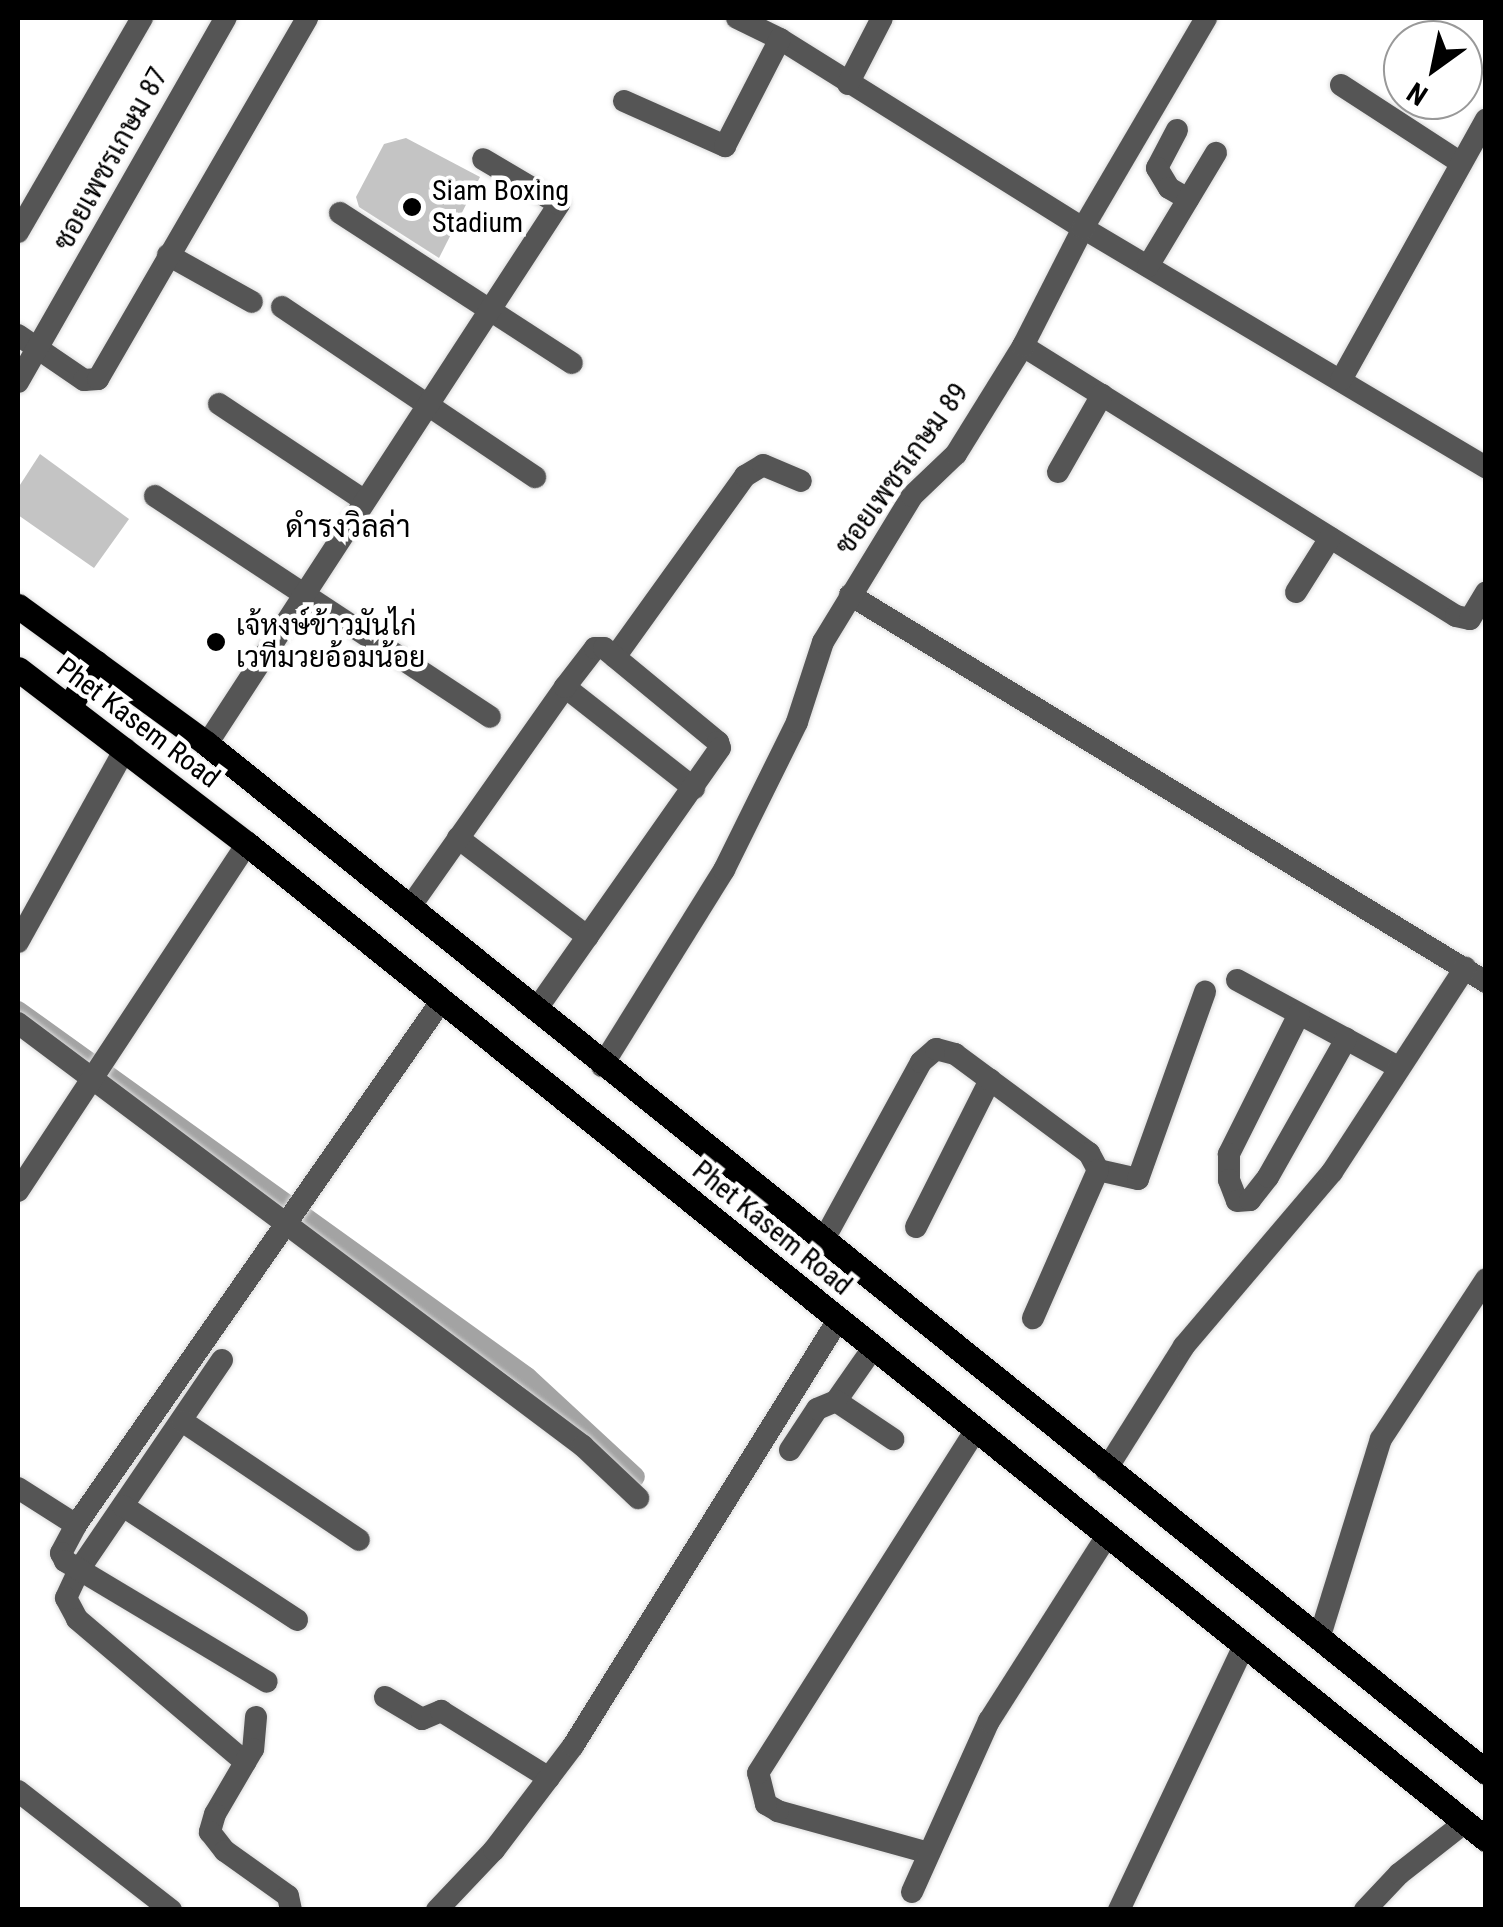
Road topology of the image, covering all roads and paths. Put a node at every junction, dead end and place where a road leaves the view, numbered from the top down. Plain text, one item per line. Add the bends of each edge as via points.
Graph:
1 (142, 18) edge
2 (226, 18) edge
3 (307, 18) edge
4 (737, 18) edge
5 (882, 18) edge
6 (1206, 18) edge
7 (780, 39) junction
8 (848, 84) junction
9 (1341, 85) dead end
10 (624, 101) dead end
11 (1486, 120) edge
12 (1177, 130) dead end
13 (1216, 153) dead end
14 (483, 159) dead end
15 (1462, 163) junction
16 (1188, 199) junction
17 (340, 212) dead end
18 (1083, 228) junction
19 (18, 232) edge
20 (168, 255) junction
21 (1148, 266) junction
22 (252, 302) dead end
23 (282, 306) dead end
24 (491, 309) junction
25 (18, 335) edge
26 (1023, 346) junction
27 (40, 348) junction
28 (572, 362) dead end
29 (1341, 380) junction
30 (18, 382) edge
31 (1102, 395) junction
32 (219, 404) dead end
33 (429, 404) junction
34 (1486, 467) edge
35 (1058, 472) dead end
36 (535, 477) dead end
37 (801, 480) dead end
38 (155, 496) dead end
39 (365, 502) junction
40 (1330, 538) junction
41 (1296, 592) dead end
42 (1486, 592) edge
43 (304, 594) junction
44 (850, 594) junction
45 (18, 606) edge
46 (616, 658) junction
47 (96, 662) junction
48 (18, 670) edge
49 (565, 688) junction
50 (69, 707) junction
51 (490, 717) dead end
52 (207, 744) junction
53 (125, 748) junction
54 (694, 788) junction
55 (458, 838) junction
56 (247, 844) junction
57 (410, 907) junction
58 (588, 937) junction
59 (18, 942) edge
60 (1465, 968) junction
61 (1237, 980) dead end
62 (1486, 982) edge
63 (1204, 992) dead end
64 (442, 1000) junction
65 (536, 1010) junction
66 (1299, 1014) junction
67 (18, 1022) edge
68 (1346, 1039) junction
69 (602, 1066) junction
70 (1398, 1067) junction
71 (97, 1072) junction
72 (990, 1080) junction
73 (1098, 1170) junction
74 (18, 1191) edge
75 (291, 1217) junction
76 (916, 1227) dead end
77 (822, 1243) junction
78 (1486, 1279) edge
79 (1033, 1318) dead end
80 (838, 1320) junction
81 (873, 1348) junction
82 (222, 1360) dead end
83 (836, 1400) junction
84 (182, 1421) junction
85 (975, 1431) junction
86 (893, 1439) dead end
87 (790, 1450) dead end
88 (1106, 1470) junction
89 (18, 1488) edge
90 (638, 1498) dead end
91 (123, 1506) junction
92 (76, 1525) junction
93 (1107, 1536) junction
94 (359, 1540) dead end
95 (80, 1570) junction
96 (296, 1620) dead end
97 (1319, 1639) junction
98 (1244, 1645) junction
99 (267, 1682) dead end
100 (385, 1697) dead end
101 (256, 1717) dead end
102 (245, 1762) junction
103 (1486, 1772) edge
104 (549, 1778) junction
105 (18, 1790) edge
106 (1464, 1823) junction
107 (1486, 1839) edge
108 (930, 1853) junction
109 (912, 1892) dead end
110 (172, 1910) edge
111 (291, 1910) edge
112 (436, 1910) edge
113 (1118, 1910) edge
114 (1365, 1910) edge

1 - 19 street
2 - 27 street, ซอยเพชรเกษม 87
3 - 20 street
4 - 7 street
5 - 8 street
6 - 18 street, ซอยเพชรเกษม 89
7 - 8 street
7 - 10 street via 725,146
8 - 18 street
9 - 15 street
11 - 15 street
12 - 16 street via 1157,168 1169,188
13 - 16 street
14 - 24 street via 559,204
15 - 29 street
16 - 21 street
17 - 24 street
18 - 21 street
18 - 26 street, ซอยเพชรเกษม 89
20 - 22 street
20 - 27 street via 98,379 84,380
21 - 29 street
23 - 33 street
24 - 28 street
24 - 33 street
25 - 27 street
26 - 31 street
26 - 44 street, ซอยเพชรเกษม 89 via 956,454 912,496
27 - 30 street, ซอยเพชรเกษม 87
29 - 34 street
31 - 35 street
31 - 40 street
32 - 39 street
33 - 36 street
33 - 39 street
37 - 46 street via 763,464 745,476
38 - 43 street
39 - 43 street
40 - 41 street
40 - 42 street via 1462,619 1470,618
43 - 51 street
43 - 52 street
44 - 60 street
44 - 69 street, ซอยเพชรเกษม 89 via 822,642 797,722 724,870
45 - 47 main road, Phet Kasem Road
46 - 49 street via 595,648
46 - 54 street via 718,742 719,752
47 - 50 main road
47 - 52 main road, Phet Kasem Road
48 - 50 main road, Phet Kasem Road
49 - 54 street
49 - 55 street
50 - 53 main road, Phet Kasem Road
52 - 57 main road, Phet Kasem Road
53 - 56 main road, Phet Kasem Road
53 - 59 street
54 - 58 street
55 - 57 street
55 - 58 street
56 - 64 main road, Phet Kasem Road
56 - 71 street
57 - 65 main road, Phet Kasem Road
58 - 65 street
60 - 62 street
60 - 70 street
61 - 66 street
63 - 73 street via 1138,1179
64 - 75 street
64 - 80 main road, Phet Kasem Road
65 - 69 main road, Phet Kasem Road
66 - 68 street
66 - 68 street via 1229,1154 1238,1201 1250,1200 1268,1177
67 - 71 street
68 - 70 street
69 - 77 main road, Phet Kasem Road
70 - 88 street via 1332,1172 1184,1346
71 - 74 street
71 - 75 street
72 - 73 street via 1089,1153
72 - 76 street
72 - 77 street via 936,1049 921,1062
73 - 79 street
75 - 90 street via 583,1446
75 - 92 street
77 - 88 main road, Phet Kasem Road
78 - 97 street via 1381,1439
80 - 81 main road, Phet Kasem Road
80 - 104 street
81 - 83 street
81 - 85 main road, Phet Kasem Road
82 - 84 street
83 - 86 street
83 - 87 street via 818,1409
84 - 91 street
84 - 94 street
85 - 93 main road, Phet Kasem Road
85 - 108 street via 758,1773 766,1804 778,1811
88 - 97 main road, Phet Kasem Road
89 - 92 street
91 - 95 street
91 - 96 street
92 - 95 street via 61,1553
93 - 98 main road, Phet Kasem Road
93 - 108 street via 989,1721
95 - 99 street
95 - 102 street via 67,1594 71,1613
97 - 103 main road, Phet Kasem Road
98 - 106 main road, Phet Kasem Road
98 - 113 street
100 - 104 street via 422,1719 440,1711
101 - 102 street via 258,1733
102 - 111 street via 210,1832 225,1851 288,1896
104 - 112 street via 494,1850
105 - 110 street
106 - 107 main road, Phet Kasem Road
106 - 114 street
108 - 109 street

